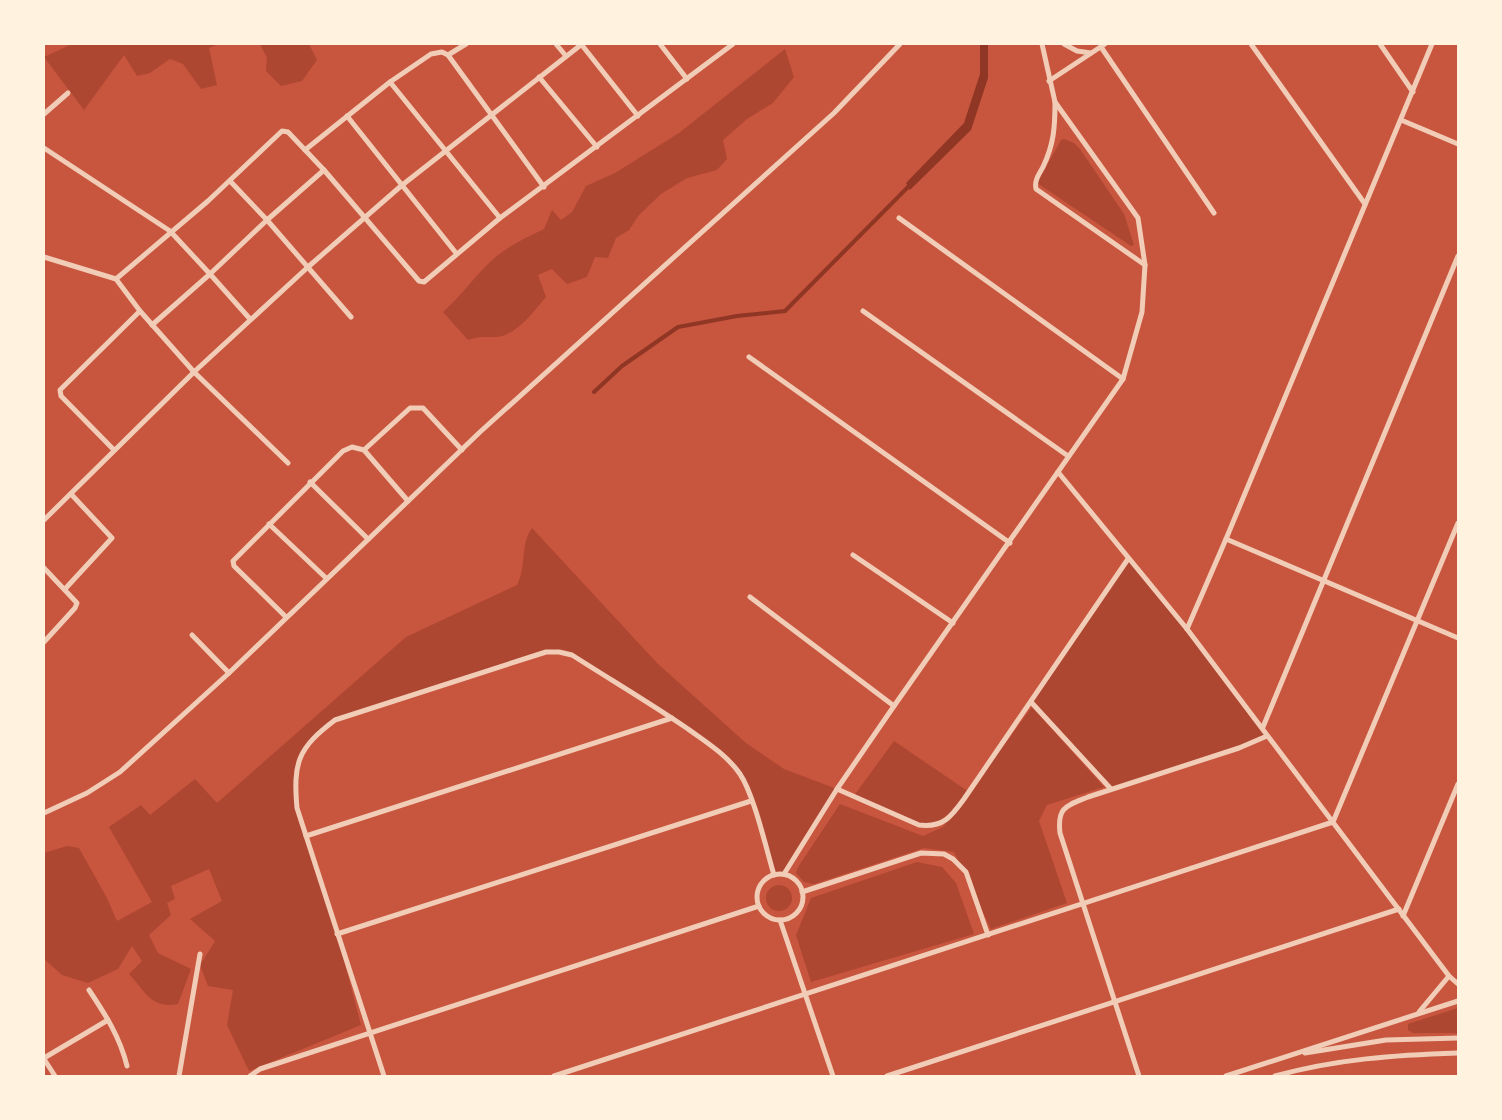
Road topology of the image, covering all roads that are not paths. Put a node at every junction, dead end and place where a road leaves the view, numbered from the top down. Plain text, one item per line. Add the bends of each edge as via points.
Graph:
1 (466, 44) edge
2 (556, 44) edge
3 (582, 44) edge
4 (660, 44) edge
5 (900, 44) edge
6 (1042, 44) edge
7 (1064, 44) edge
8 (1251, 44) edge
9 (1380, 44) edge
10 (1432, 44) edge
11 (730, 45) edge
12 (1103, 45) edge
13 (1091, 53) junction
14 (448, 55) junction
15 (566, 56) junction
16 (539, 77) junction
17 (687, 79) junction
18 (1049, 80) junction
19 (390, 82) junction
20 (1413, 92) junction
21 (68, 93) dead end
22 (1055, 102) junction
23 (44, 114) edge
24 (347, 116) junction
25 (492, 116) junction
26 (638, 116) junction
27 (1401, 120) junction
28 (1458, 144) edge
29 (597, 147) junction
30 (44, 148) edge
31 (305, 150) junction
32 (446, 151) junction
33 (324, 170) junction
34 (230, 180) junction
35 (401, 186) junction
36 (544, 187) junction
37 (1365, 204) junction
38 (1214, 213) dead end
39 (366, 218) junction
40 (500, 218) junction
41 (899, 218) dead end
42 (267, 220) junction
43 (170, 231) junction
44 (456, 253) junction
45 (1458, 256) edge
46 (44, 257) edge
47 (1145, 265) junction
48 (308, 267) junction
49 (210, 274) junction
50 (116, 279) junction
51 (140, 311) junction
52 (863, 312) dead end
53 (351, 317) dead end
54 (250, 319) junction
55 (152, 325) junction
56 (749, 357) dead end
57 (194, 372) junction
58 (1124, 379) junction
59 (114, 450) junction
60 (364, 450) junction
61 (462, 450) junction
62 (1068, 456) junction
63 (288, 463) dead end
64 (1058, 472) junction
65 (310, 482) junction
66 (71, 494) junction
67 (408, 501) junction
68 (44, 520) edge
69 (1458, 522) edge
70 (269, 524) junction
71 (368, 539) junction
72 (1226, 539) junction
73 (1010, 543) junction
74 (853, 555) dead end
75 (1128, 559) junction
76 (44, 568) edge
77 (326, 578) junction
78 (1324, 580) junction
79 (65, 589) junction
80 (750, 597) dead end
81 (286, 617) junction
82 (1417, 620) junction
83 (953, 623) junction
84 (1186, 629) junction
85 (192, 636) dead end
86 (1458, 638) edge
87 (44, 642) edge
88 (229, 673) junction
89 (1031, 702) junction
90 (894, 706) junction
91 (672, 718) junction
92 (1262, 727) junction
93 (1267, 736) junction
94 (1458, 784) edge
95 (837, 789) junction
96 (1111, 789) junction
97 (751, 801) junction
98 (44, 813) edge
99 (1333, 822) junction
100 (306, 836) junction
101 (784, 874) junction
102 (774, 875) junction
103 (802, 892) junction
104 (1082, 904) junction
105 (759, 906) junction
106 (1399, 909) junction
107 (1403, 916) junction
108 (780, 920) junction
109 (337, 934) junction
110 (988, 935) junction
111 (200, 954) dead end
112 (1449, 976) junction
113 (1458, 984) edge
114 (89, 990) dead end
115 (805, 994) junction
116 (1458, 1001) edge
117 (1114, 1003) junction
118 (1419, 1012) junction
119 (108, 1020) junction
120 (370, 1033) junction
121 (1458, 1038) edge
122 (1458, 1053) edge
123 (1290, 1056) junction
124 (44, 1058) edge
125 (127, 1066) dead end
126 (55, 1076) edge
127 (179, 1076) edge
128 (250, 1076) edge
129 (384, 1076) edge
130 (554, 1076) edge
131 (833, 1076) edge
132 (887, 1076) edge
133 (1139, 1076) edge
134 (1226, 1076) edge
135 (1275, 1076) edge

1 - 14 street
2 - 15 street
3 - 15 street
3 - 26 street
4 - 17 street
5 - 61 street via 834,113
6 - 18 street
7 - 13 street via 1077,51
8 - 37 street
9 - 20 street
10 - 20 street
11 - 17 street
12 - 13 street
12 - 38 street
13 - 18 street
14 - 19 street via 442,52 431,54
14 - 25 street
15 - 16 street
16 - 25 street
16 - 29 street
17 - 26 street
18 - 22 street
19 - 24 street
19 - 32 street
20 - 27 street
21 - 23 street
22 - 47 street via 1138,218
22 - 47 street via 1052,148 1036,181 1036,189
24 - 31 street
24 - 35 street
25 - 32 street
25 - 36 street
26 - 29 street
27 - 28 street
27 - 37 street
29 - 36 street
30 - 43 street
31 - 33 street
31 - 34 street via 285,131
32 - 35 street
32 - 40 street
33 - 39 street
33 - 42 street
34 - 42 street
34 - 43 street
35 - 39 street
35 - 44 street
36 - 40 street
37 - 72 street
39 - 44 street via 420,282 426,281
39 - 48 street
40 - 44 street
41 - 58 street
42 - 48 street
42 - 49 street
43 - 49 street
43 - 50 street
45 - 78 street
46 - 50 street
47 - 58 street via 1142,312
48 - 53 street
48 - 54 street
49 - 54 street
49 - 55 street
50 - 51 street
51 - 55 street
51 - 59 street via 62,387 60,393
52 - 62 street
54 - 57 street
55 - 57 street
56 - 73 street
57 - 59 street
57 - 63 street
58 - 62 street
59 - 66 street
60 - 61 street via 410,408 419,406
60 - 65 street via 346,448
60 - 67 street
61 - 67 street
62 - 64 street
64 - 73 street
64 - 75 street
65 - 70 street
65 - 71 street
66 - 68 street
66 - 79 street via 112,538
67 - 71 street
69 - 82 street
70 - 77 street
70 - 81 street via 234,558 233,564
71 - 77 street
72 - 78 street
72 - 84 street
73 - 83 street
74 - 83 street
75 - 84 street
75 - 89 street
76 - 79 street
77 - 81 street
78 - 82 street
78 - 92 street
79 - 87 street via 76,600 75,608
80 - 90 street
81 - 88 street
82 - 86 street
82 - 99 street
83 - 90 street
84 - 92 street
85 - 88 street
88 - 98 street via 120,772 87,793
89 - 95 street via 956,810 940,824 931,827 919,825
89 - 96 street
90 - 95 street
91 - 97 street via 731,763 741,775
91 - 100 street
91 - 100 street via 572,655 546,652 335,720 316,735 297,763 294,778 297,808
92 - 93 street
93 - 96 street
93 - 99 street
94 - 107 street
95 - 101 street
96 - 104 street via 1066,806 1058,819
97 - 102 street
97 - 109 street
99 - 104 street
99 - 106 street
100 - 109 street
101 - 102 street
101 - 103 street via 796,880
102 - 105 street via 762,883 757,898
103 - 108 street via 802,904 796,914
103 - 110 street via 921,853 944,854 966,872
104 - 110 street
104 - 117 street
105 - 108 street via 767,916
105 - 120 street
106 - 107 street
106 - 117 street
107 - 112 street
108 - 115 street
109 - 120 street
110 - 115 street
111 - 127 street
112 - 113 street
112 - 118 street
114 - 119 street
115 - 130 street
115 - 131 street
116 - 118 street
117 - 132 street
117 - 133 street
118 - 123 street
119 - 124 street
119 - 125 street
120 - 128 street via 260,1069
120 - 129 street
121 - 123 street via 1386,1040
122 - 135 street via 1383,1056 1312,1066
123 - 134 street
124 - 126 street

